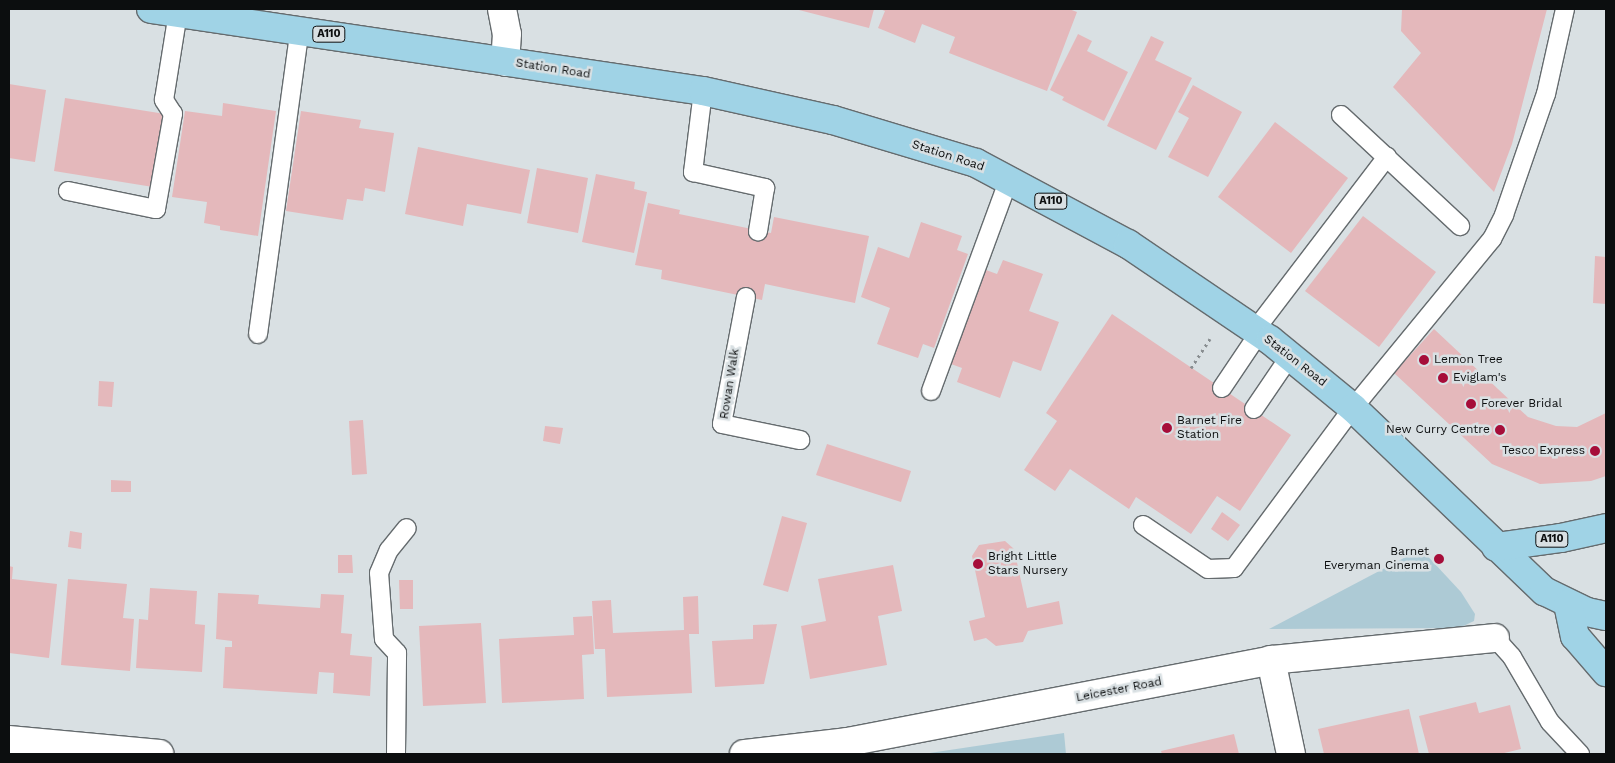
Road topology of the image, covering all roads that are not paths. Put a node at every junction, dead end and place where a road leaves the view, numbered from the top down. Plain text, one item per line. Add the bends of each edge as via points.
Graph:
1 (151, 9) edge
2 (502, 9) edge
3 (1565, 9) edge
4 (178, 14) junction
5 (300, 29) junction
6 (506, 62) junction
7 (704, 92) junction
8 (1341, 115) dead end
9 (1386, 158) junction
10 (1008, 179) junction
11 (68, 191) dead end
12 (1460, 226) dead end
13 (758, 231) dead end
14 (746, 297) dead end
15 (1257, 331) junction
16 (258, 334) dead end
17 (1290, 356) junction
18 (1222, 388) dead end
19 (931, 392) dead end
20 (1353, 408) junction
21 (1254, 409) dead end
22 (800, 440) dead end
23 (1143, 525) dead end
24 (407, 528) dead end
25 (1606, 528) edge
26 (1496, 547) junction
27 (1568, 604) junction
28 (1606, 616) edge
29 (1495, 638) joint
30 (1271, 660) junction
31 (1606, 672) edge
32 (9, 740) edge
33 (83, 751) edge
34 (159, 754) edge
35 (396, 754) edge
36 (744, 754) edge
37 (1291, 754) edge
38 (1580, 754) edge

1 - 4 main road, Station Road / A110
2 - 6 street via 507,34
3 - 20 lane via 1546,94 1504,215 1492,239
4 - 5 main road, Station Road / A110
4 - 11 lane via 164,100 173,114 156,209
5 - 6 main road, Station Road / A110
5 - 16 lane
6 - 7 main road, Station Road / A110
7 - 10 main road, Station Road / A110 via 833,120 976,163
7 - 13 lane via 693,172 765,188
8 - 9 lane
9 - 12 lane
9 - 15 lane
10 - 15 main road, Station Road / A110 via 1128,244
10 - 19 lane
14 - 22 lane, Rowan Walk via 722,424
15 - 17 main road, Station Road / A110
15 - 18 lane
17 - 20 main road, Station Road / A110
17 - 21 lane
20 - 23 lane via 1234,568 1208,569
20 - 26 main road, Station Road / A110
24 - 35 lane via 389,550 379,573 384,639 397,653
25 - 26 main road, A110
26 - 27 main road, Station Road / A110 via 1544,591
27 - 28 main road, Station Road / A110
27 - 31 main road via 1575,636
29 - 30 street, Leicester Road
29 - 38 lane via 1512,657 1550,722
30 - 36 street, Leicester Road via 847,742
30 - 37 street
32 - 33 street
33 - 34 street

